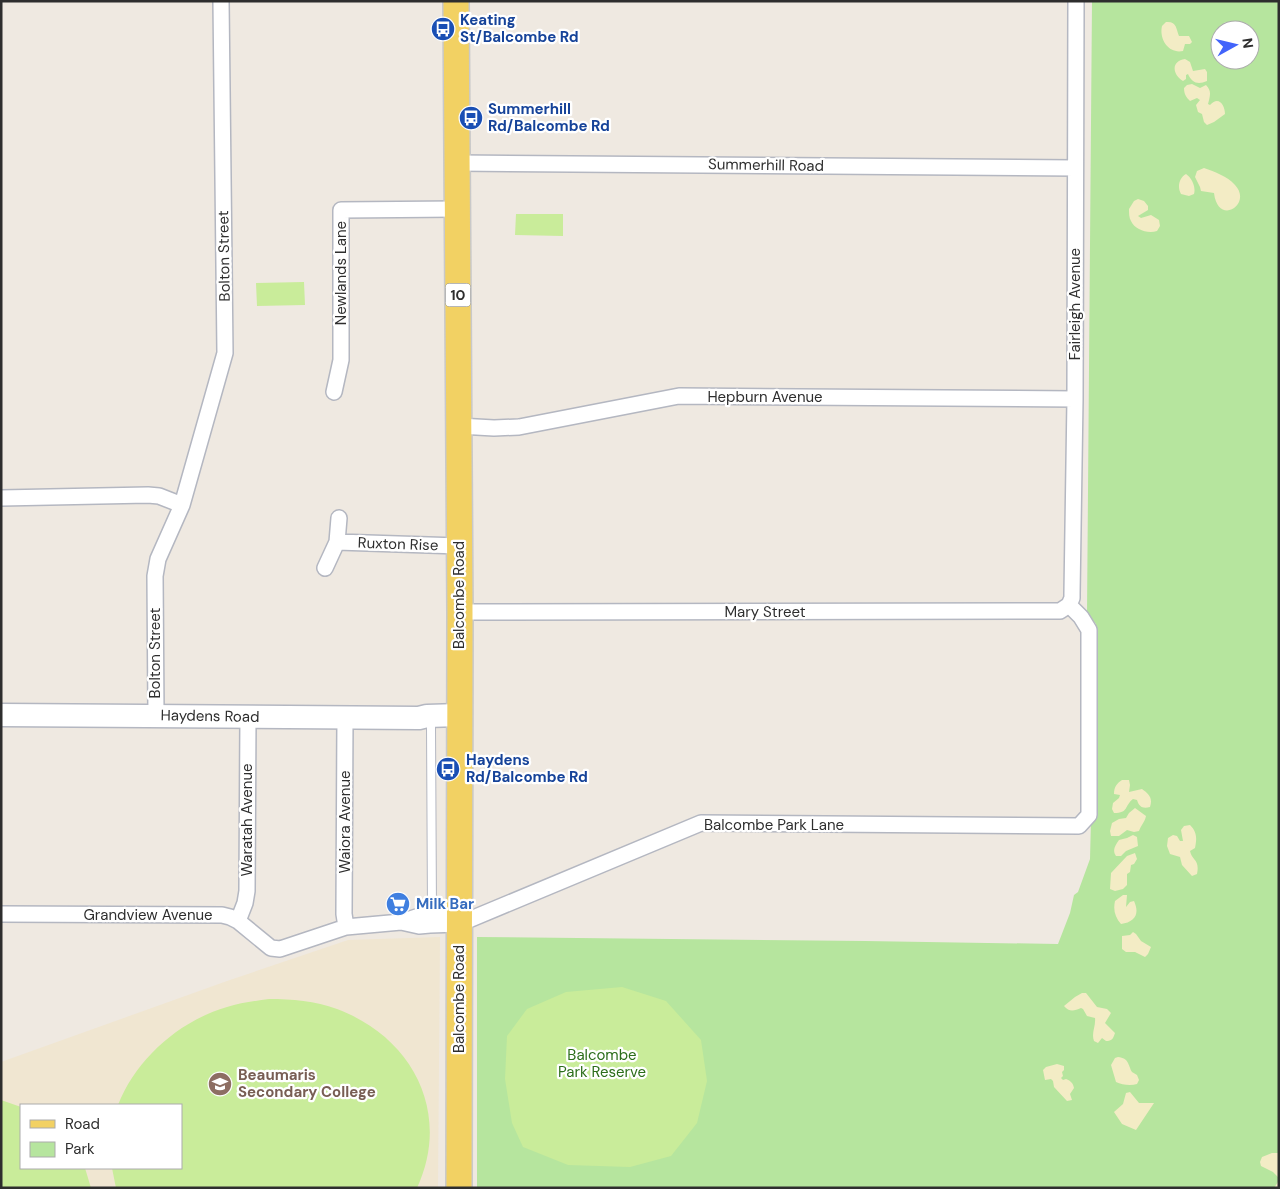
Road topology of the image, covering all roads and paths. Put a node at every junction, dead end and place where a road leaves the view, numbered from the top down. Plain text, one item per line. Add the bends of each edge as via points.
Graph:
1 (221, 1) edge
2 (456, 1) edge
3 (1076, 1) edge
4 (457, 163) junction
5 (1075, 168) junction
6 (457, 208) junction
7 (334, 392) dead end
8 (1075, 399) junction
9 (459, 426) junction
10 (1, 498) edge
11 (182, 505) junction
12 (339, 518) dead end
13 (337, 542) junction
14 (459, 546) junction
15 (325, 568) dead end
16 (1069, 605) junction
17 (460, 612) junction
18 (1, 715) edge
19 (156, 715) junction
20 (248, 717) junction
21 (345, 717) junction
22 (459, 720) junction
23 (425, 721) junction
24 (432, 912) junction
25 (1, 914) edge
26 (459, 917) junction
27 (238, 921) junction
28 (401, 922) junction
29 (346, 927) junction
30 (459, 1188) edge

1 - 11 street, Bolton Street via 225,353
2 - 4 main road, Balcombe Road / 10
3 - 5 street, Fairleigh Avenue
4 - 5 street, Summerhill Road
4 - 6 main road, Balcombe Road / 10
5 - 8 street, Fairleigh Avenue
6 - 7 street, Newlands Lane via 341,210 341,360
6 - 9 main road, Balcombe Road / 10
8 - 9 street, Hepburn Avenue via 679,396 519,427
8 - 16 street, Fairleigh Avenue via 1072,598
9 - 14 main road, Balcombe Road / 10
10 - 11 street via 148,495
11 - 19 street, Bolton Street via 158,559 155,576
12 - 13 street, Ruxton Rise
13 - 14 street, Ruxton Rise
13 - 15 street, Ruxton Rise
14 - 17 main road, Balcombe Road / 10
16 - 17 street, Mary Street via 1055,612
16 - 26 street, Balcombe Park Lane via 1089,630 1089,815 1079,826 701,823
17 - 22 main road, Balcombe Road / 10
18 - 19 street, Haydens Road
19 - 20 street, Haydens Road
20 - 21 street, Haydens Road
20 - 27 street, Waratah Avenue via 247,891
21 - 23 street, Haydens Road
21 - 29 street, Waiora Avenue
22 - 23 street, Haydens Road
22 - 26 main road, Balcombe Road / 10
23 - 24 lane
24 - 26 street, Grandview Avenue
24 - 28 street, Grandview Avenue
25 - 27 street, Grandview Avenue via 222,915
26 - 28 street, Grandview Avenue via 419,926
26 - 30 main road, Balcombe Road / 10
27 - 29 street, Grandview Avenue via 266,944 280,949
28 - 29 street, Grandview Avenue

